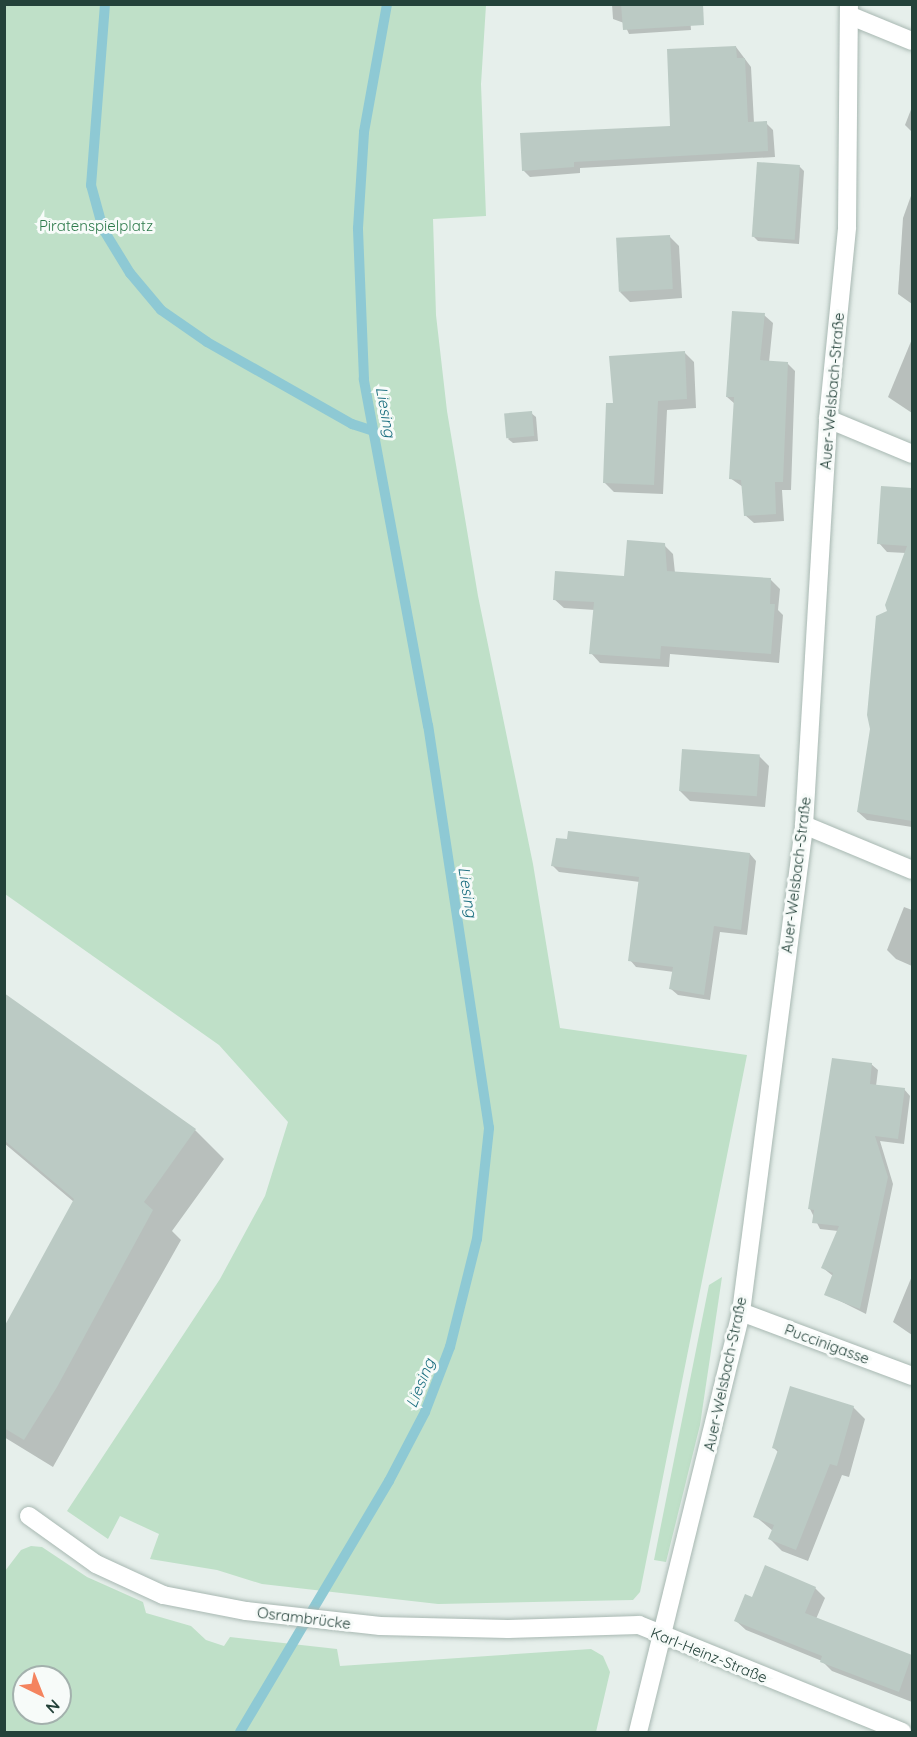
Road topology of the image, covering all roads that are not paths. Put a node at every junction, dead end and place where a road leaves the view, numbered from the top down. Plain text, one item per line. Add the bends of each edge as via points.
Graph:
1 (850, 10) edge
2 (912, 41) edge
3 (828, 419) junction
4 (912, 454) edge
5 (804, 825) junction
6 (912, 870) edge
7 (741, 1312) junction
8 (912, 1376) edge
9 (28, 1516) dead end
10 (363, 1625) joint
11 (664, 1637) junction
12 (639, 1732) edge
13 (902, 1732) edge

1 - 2 street
1 - 3 street, Auer-Welsbach-Straße via 847,226
3 - 4 street
3 - 5 street, Auer-Welsbach-Straße
5 - 6 street
5 - 7 street, Auer-Welsbach-Straße
7 - 8 street, Puccinigasse
7 - 11 street, Auer-Welsbach-Straße
9 - 10 street, Osrambrücke via 96,1564 163,1594 246,1611
10 - 11 street, Karl-Heinz-Straße via 508,1629 639,1626
11 - 12 street, Auer-Welsbach-Straße
11 - 13 street, Karl-Heinz-Straße

